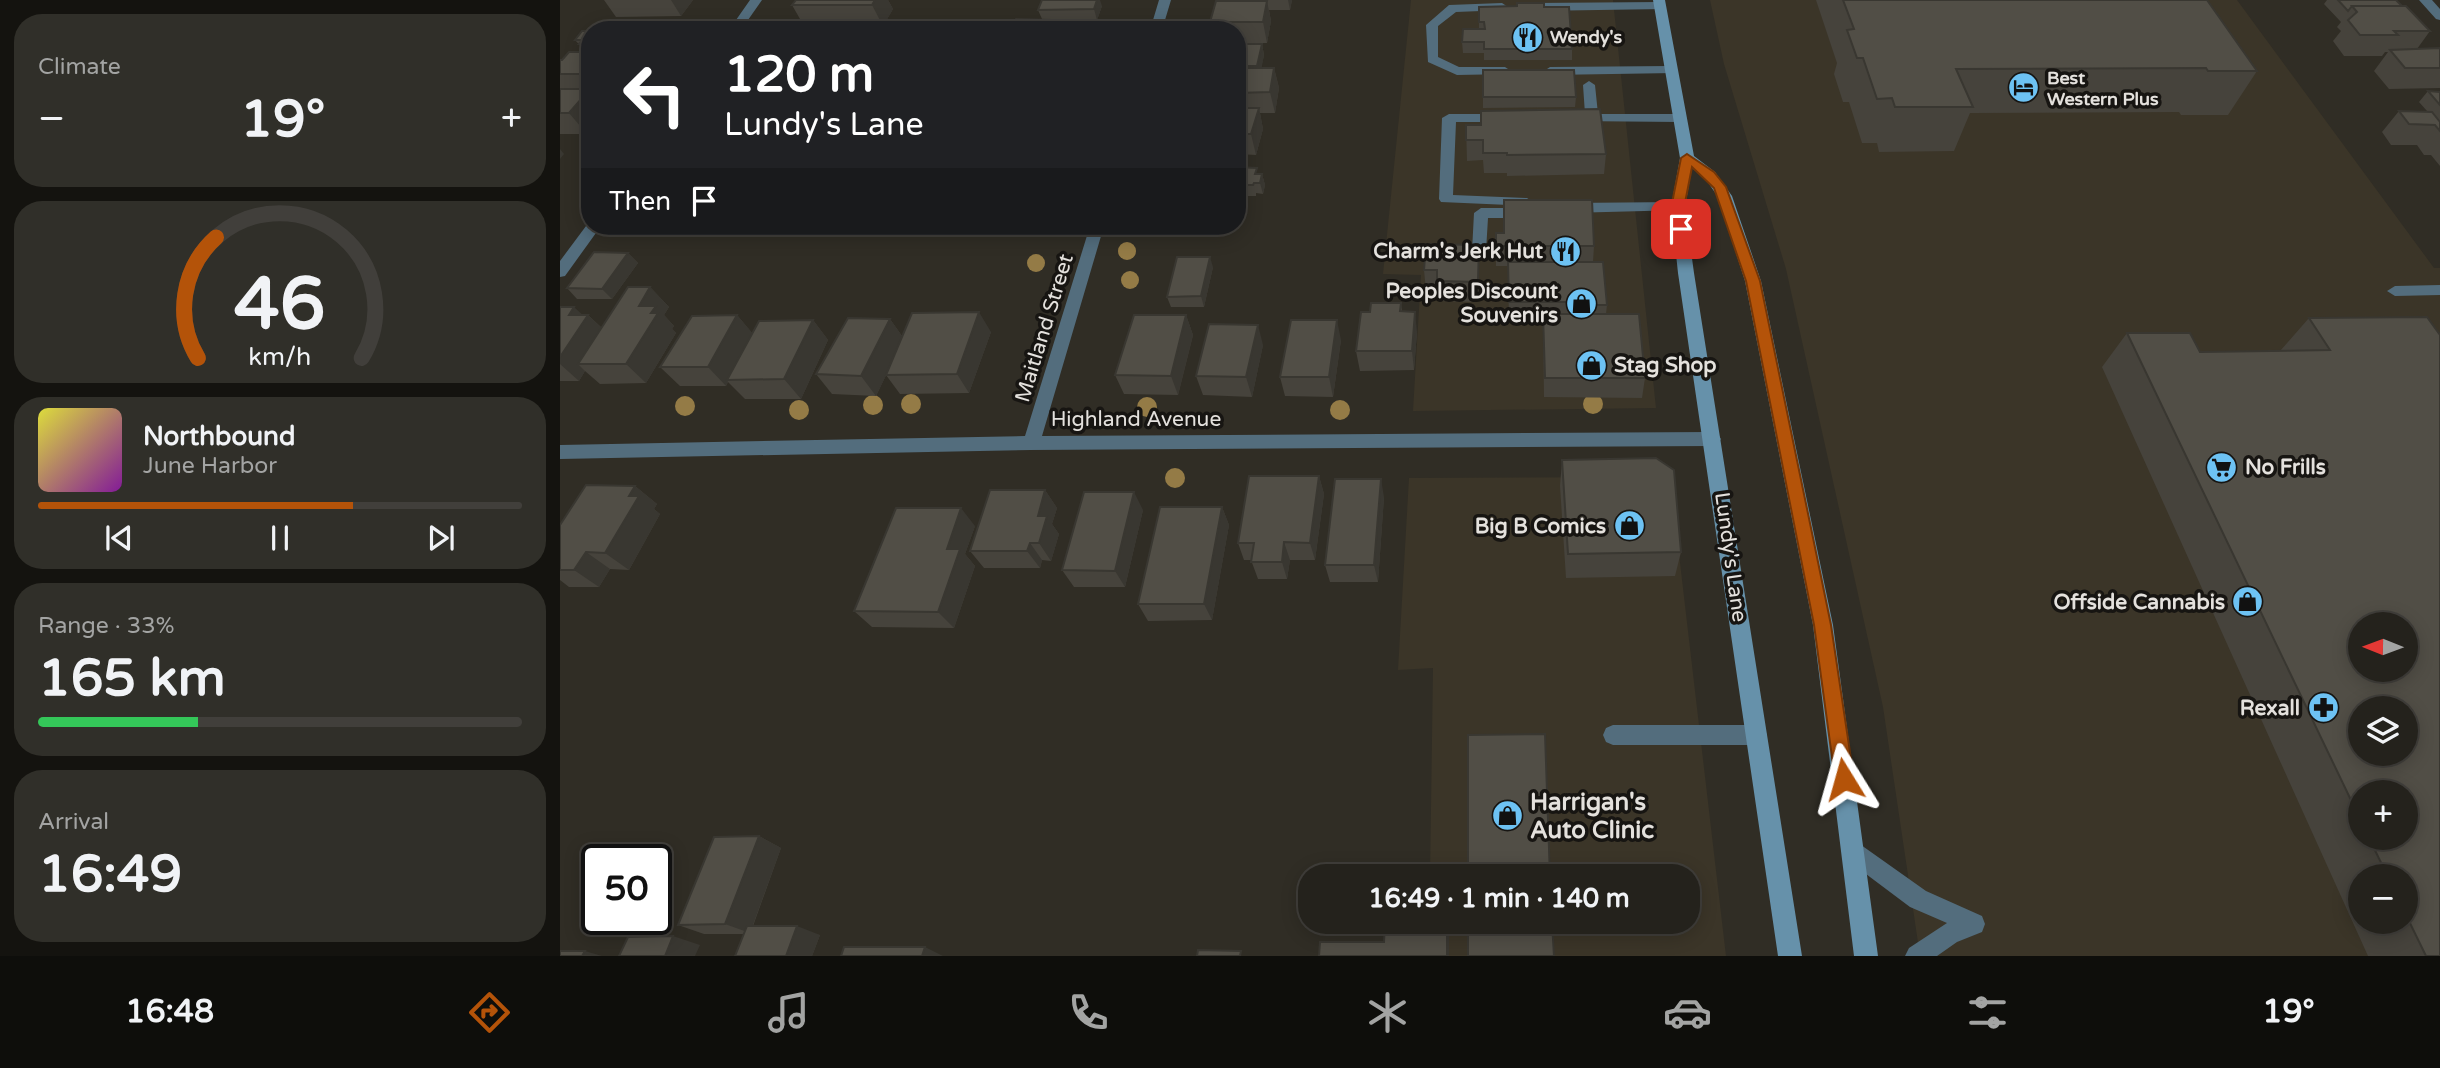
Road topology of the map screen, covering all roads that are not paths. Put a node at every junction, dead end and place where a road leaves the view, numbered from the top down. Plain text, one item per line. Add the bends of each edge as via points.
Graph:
1 (757, 0) edge
2 (1166, 0) edge
3 (2425, 0) edge
4 (1660, 3) edge
5 (2440, 16) edge
6 (742, 21) edge
7 (1159, 21) edge
8 (1671, 70) junction
9 (1589, 85) dead end
10 (1514, 118) edge
11 (1566, 118) edge
12 (1592, 118) junction
13 (1679, 118) junction
14 (1687, 158) junction
15 (1554, 208) edge
16 (1678, 208) junction
17 (587, 235) edge
18 (1094, 235) edge
19 (1479, 251) edge
20 (560, 272) edge
21 (2440, 290) edge
22 (2395, 291) dead end
23 (1712, 439) junction
24 (1031, 443) junction
25 (560, 452) edge
26 (1613, 735) dead end
27 (1757, 735) junction
28 (1854, 851) junction
29 (1790, 956) edge
30 (1866, 956) edge
31 (1917, 956) edge

1 - 6 street
2 - 7 street
3 - 5 street
4 - 8 main road, Lundy's Lane
4 - 8 street via 1453,8 1433,25 1432,59 1457,71
8 - 13 main road, Lundy's Lane
9 - 12 street
10 - 19 street via 1449,118 1446,199 1513,200 1540,208 1529,213 1481,213
11 - 12 street
12 - 13 street
13 - 14 main road, Lundy's Lane
14 - 16 main road, Lundy's Lane
14 - 28 main road via 1720,187 1753,281 1823,625
15 - 16 street
16 - 23 main road, Lundy's Lane
17 - 20 street
18 - 24 street, Maitland Street
21 - 22 street
23 - 24 street, Highland Avenue
23 - 27 main road, Lundy's Lane
24 - 25 street, Highland Avenue
26 - 27 street
27 - 29 main road, Lundy's Lane
28 - 30 main road
28 - 31 street via 1918,899 1974,924 1949,934

